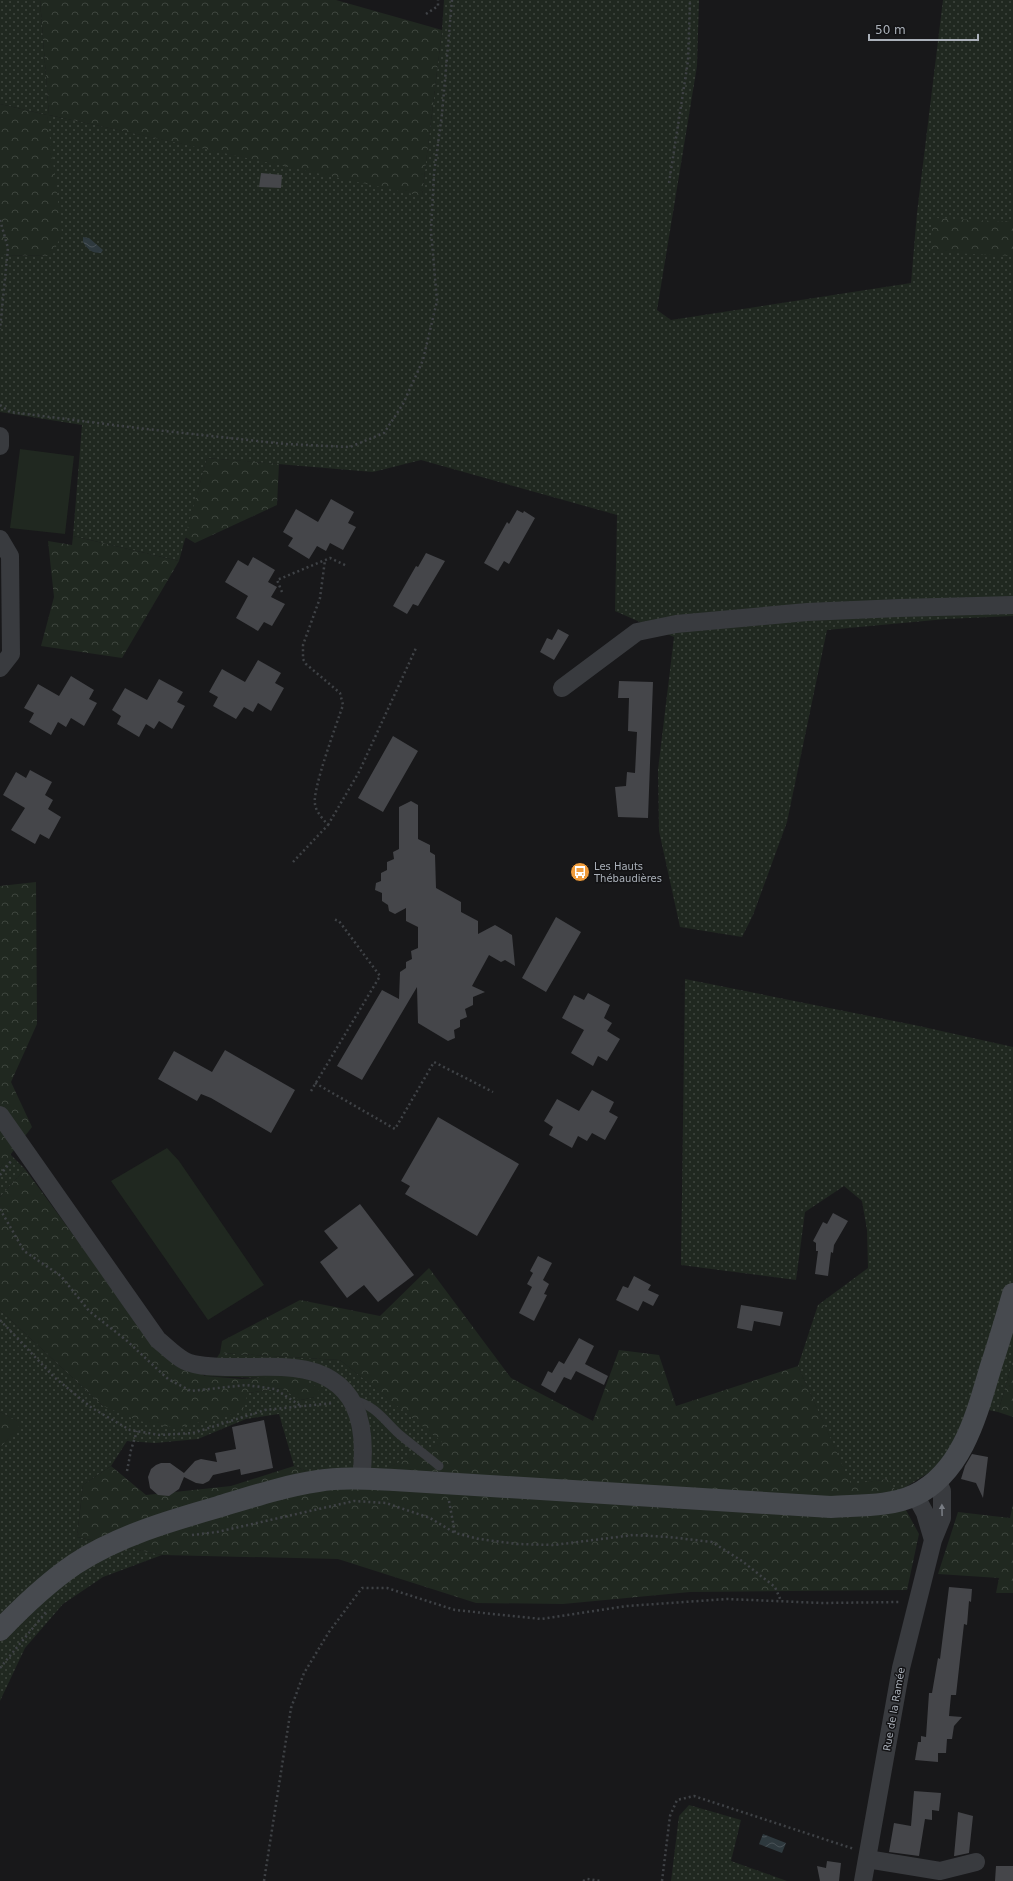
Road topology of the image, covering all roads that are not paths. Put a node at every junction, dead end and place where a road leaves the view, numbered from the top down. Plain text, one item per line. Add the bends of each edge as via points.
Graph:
1 (0, 436) edge
2 (0, 446) edge
3 (0, 539) edge
4 (1013, 605) edge
5 (0, 668) edge
6 (562, 688) dead end
7 (0, 1115) edge
8 (1013, 1294) edge
9 (352, 1400) junction
10 (443, 1475) junction
11 (361, 1479) junction
12 (937, 1480) junction
13 (915, 1495) junction
14 (933, 1540) junction
15 (0, 1630) edge
16 (867, 1859) junction
17 (976, 1862) dead end
18 (863, 1881) edge

1 - 2 street
3 - 5 street via 10,556 11,654
4 - 6 street via 807,612 676,624 636,632
7 - 9 street via 158,1340 184,1360 196,1364 294,1368 314,1372 331,1379
8 - 12 main road via 982,1397 966,1439
9 - 10 lane via 363,1402 375,1410
9 - 11 street via 359,1415 361,1430
10 - 11 main road
10 - 13 main road via 831,1507 902,1500
11 - 15 main road via 319,1481 273,1490 120,1539 52,1580
12 - 13 main road
14 -> 12 street, Rue de la Ramée via 942,1518 942,1491
13 - 14 street via 925,1513
14 - 16 street, Rue de la Ramée via 901,1668
16 - 17 street via 940,1871
16 - 18 street, Rue de la Ramée

